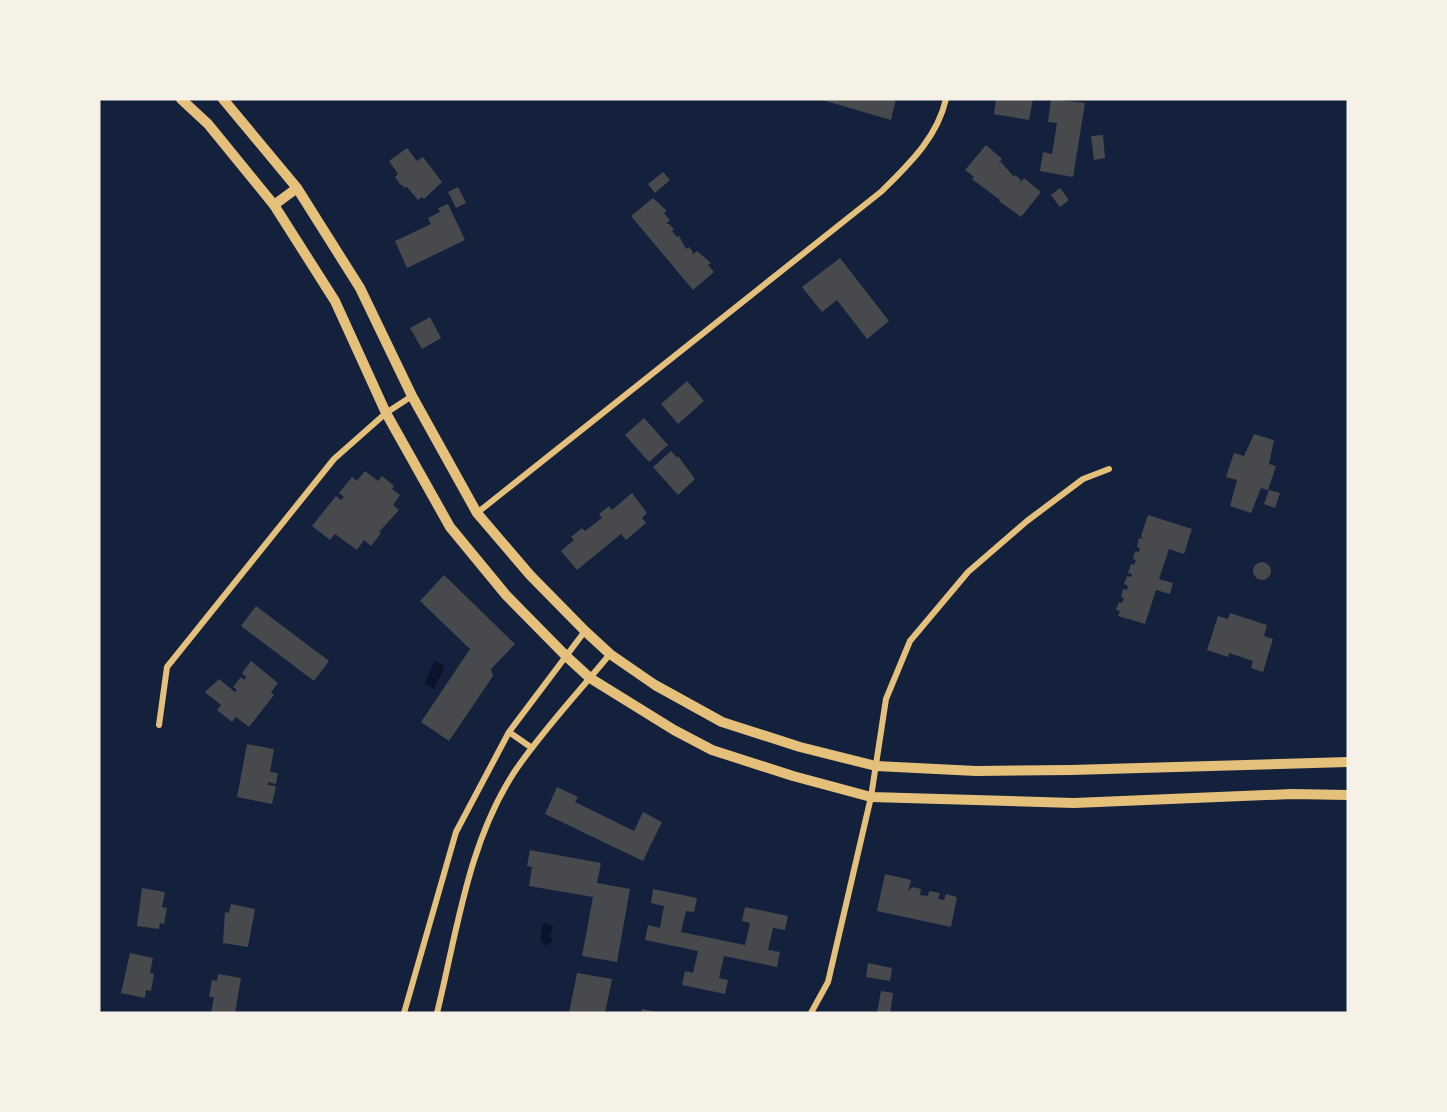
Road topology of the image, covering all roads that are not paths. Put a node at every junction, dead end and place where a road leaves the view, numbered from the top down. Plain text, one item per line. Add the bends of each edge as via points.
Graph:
1 (181, 99) edge
2 (223, 99) edge
3 (946, 99) edge
4 (297, 188) junction
5 (274, 205) junction
6 (412, 396) junction
7 (386, 413) junction
8 (1109, 469) dead end
9 (477, 513) junction
10 (585, 631) junction
11 (610, 654) junction
12 (566, 656) junction
13 (590, 678) junction
14 (159, 725) dead end
15 (509, 732) junction
16 (532, 748) junction
17 (1348, 762) edge
18 (876, 766) junction
19 (1348, 795) edge
20 (871, 797) junction
21 (404, 1013) edge
22 (437, 1013) edge
23 (811, 1013) edge

1 - 5 street via 208,124
2 - 4 street
3 - 9 street via 934,131 913,160 882,191
4 - 5 street
4 - 6 street via 360,288
5 - 7 street via 335,302
6 - 7 street
6 - 9 street
7 - 12 street via 450,527 506,595
7 - 14 street via 334,459 167,667
8 - 18 street via 1083,479 993,550 968,572 910,641 886,699
9 - 10 street
10 - 11 street
10 - 12 street
11 - 13 street
11 - 18 street via 655,685 722,722
12 - 13 street
12 - 15 street
13 - 16 street
13 - 20 street via 712,750
15 - 16 street
15 - 21 street via 456,832
16 - 22 street via 514,773 484,834 458,920
17 - 18 street via 976,771
18 - 20 street
19 - 20 street via 1074,803
20 - 23 street via 828,982

